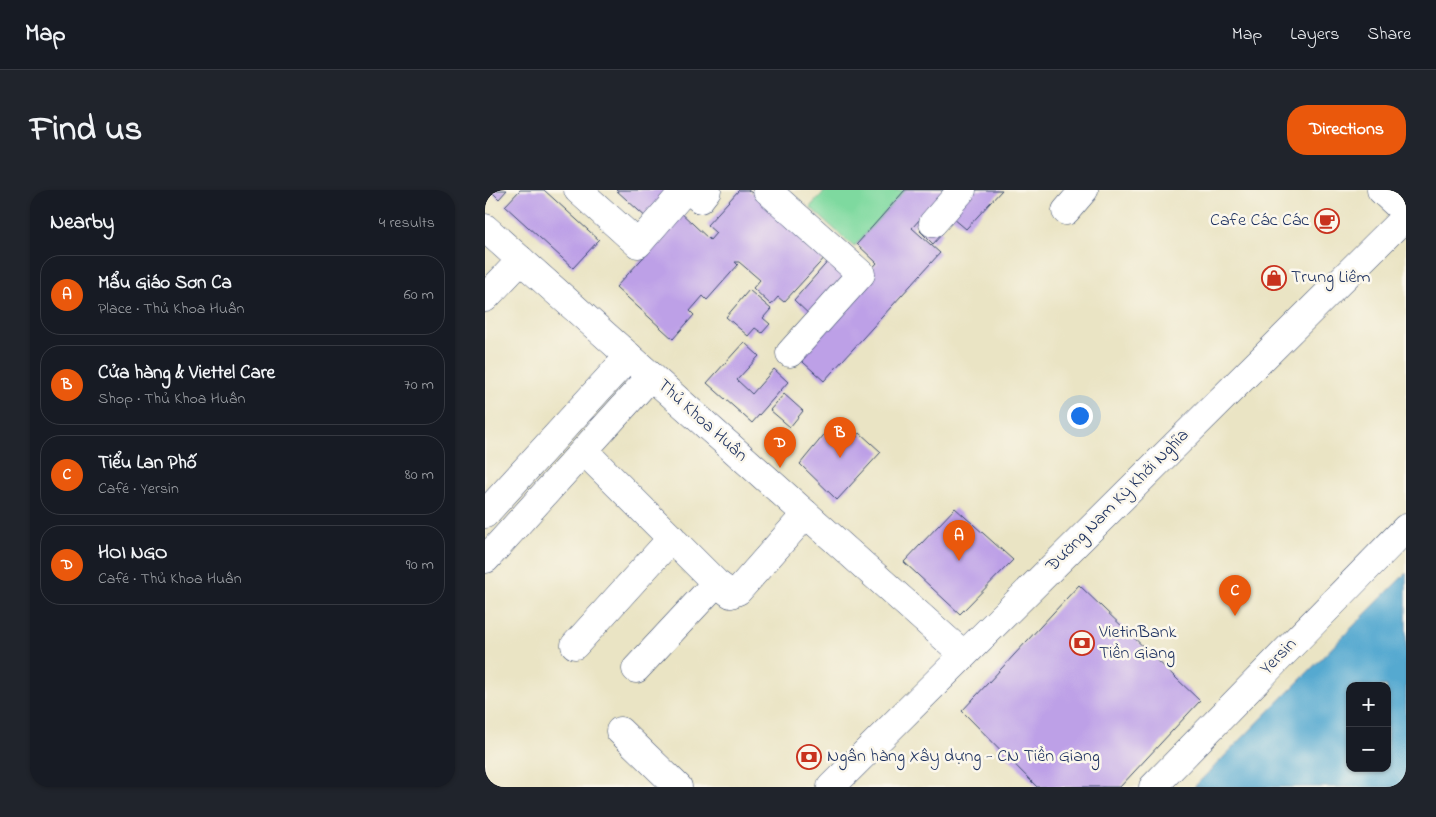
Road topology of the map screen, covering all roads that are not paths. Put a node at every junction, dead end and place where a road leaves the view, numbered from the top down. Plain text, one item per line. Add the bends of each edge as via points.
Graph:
1 (578, 190) edge
2 (685, 190) edge
3 (689, 190) edge
4 (707, 190) edge
5 (767, 190) edge
6 (962, 190) edge
7 (1084, 190) edge
8 (1381, 190) edge
9 (1066, 212) dead end
10 (1406, 215) edge
11 (933, 223) dead end
12 (485, 228) edge
13 (521, 260) junction
14 (485, 298) edge
15 (790, 353) dead end
16 (629, 356) junction
17 (651, 376) junction
18 (584, 451) junction
19 (485, 514) edge
20 (806, 514) junction
21 (1406, 528) edge
22 (672, 538) junction
23 (486, 559) edge
24 (716, 584) junction
25 (575, 645) dead end
26 (963, 654) junction
27 (636, 669) dead end
28 (620, 732) dead end
29 (679, 787) edge
30 (831, 787) edge
31 (1153, 787) edge

1 - 2 street via 638,244
3 - 4 street via 700,199
5 - 15 street via 861,274
6 - 11 street
7 - 9 street
8 - 10 street
10 - 26 street, Đường Nam Kỳ Khởi Nghĩa
12 - 13 street, Thủ Khoa Huân
13 - 14 street
13 - 16 street, Thủ Khoa Huân
16 - 17 street, Thủ Khoa Huân
16 - 19 street
17 - 18 street
17 - 20 street, Thủ Khoa Huân
18 - 22 street
18 - 23 street
20 - 24 street via 738,591 731,594
20 - 26 street, Thủ Khoa Huân
21 - 31 street, Yersin
22 - 24 street
22 - 25 street
24 - 27 street
26 - 30 street, Đường Nam Kỳ Khởi Nghĩa
28 - 29 street

